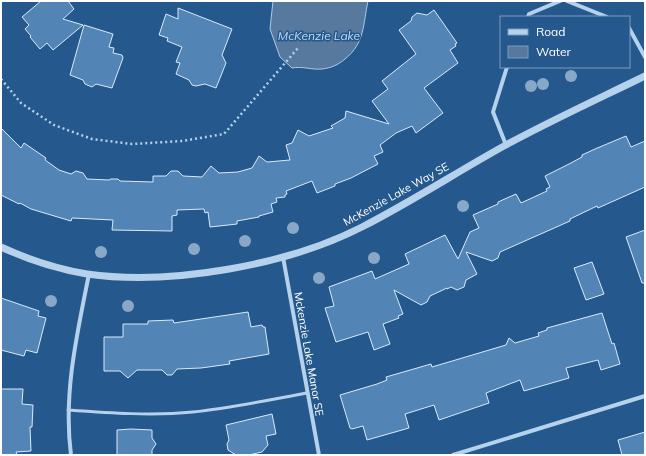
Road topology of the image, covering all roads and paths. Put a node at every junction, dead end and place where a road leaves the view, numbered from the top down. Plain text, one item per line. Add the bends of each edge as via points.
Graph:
1 (560, 1) edge
2 (567, 1) edge
3 (528, 16) edge
4 (604, 16) edge
5 (630, 30) edge
6 (298, 48) dead end
7 (645, 57) edge
8 (507, 68) edge
9 (645, 76) edge
10 (1, 79) edge
11 (506, 145) junction
12 (1, 248) edge
13 (283, 256) junction
14 (89, 274) junction
15 (307, 393) junction
16 (645, 396) edge
17 (68, 410) junction
18 (71, 455) edge
19 (319, 455) edge
20 (453, 455) edge

1 - 3 street
2 - 4 street
5 - 7 street
6 - 10 path via 224,134 182,141 132,144 92,139 54,125 21,103
8 - 11 street via 494,112
9 - 11 street, McKenzie Lake Way SE
11 - 13 street, McKenzie Lake Way SE via 362,227 323,244
12 - 14 street, McKenzie Lake Way SE via 46,265
13 - 14 street, McKenzie Lake Way SE via 227,269 169,276 121,277
13 - 15 street, Mckenzie Lake Manor SE
14 - 17 street via 72,369
15 - 17 lane via 192,412
15 - 19 street, Mckenzie Lake Manor SE
16 - 20 street
17 - 18 street

